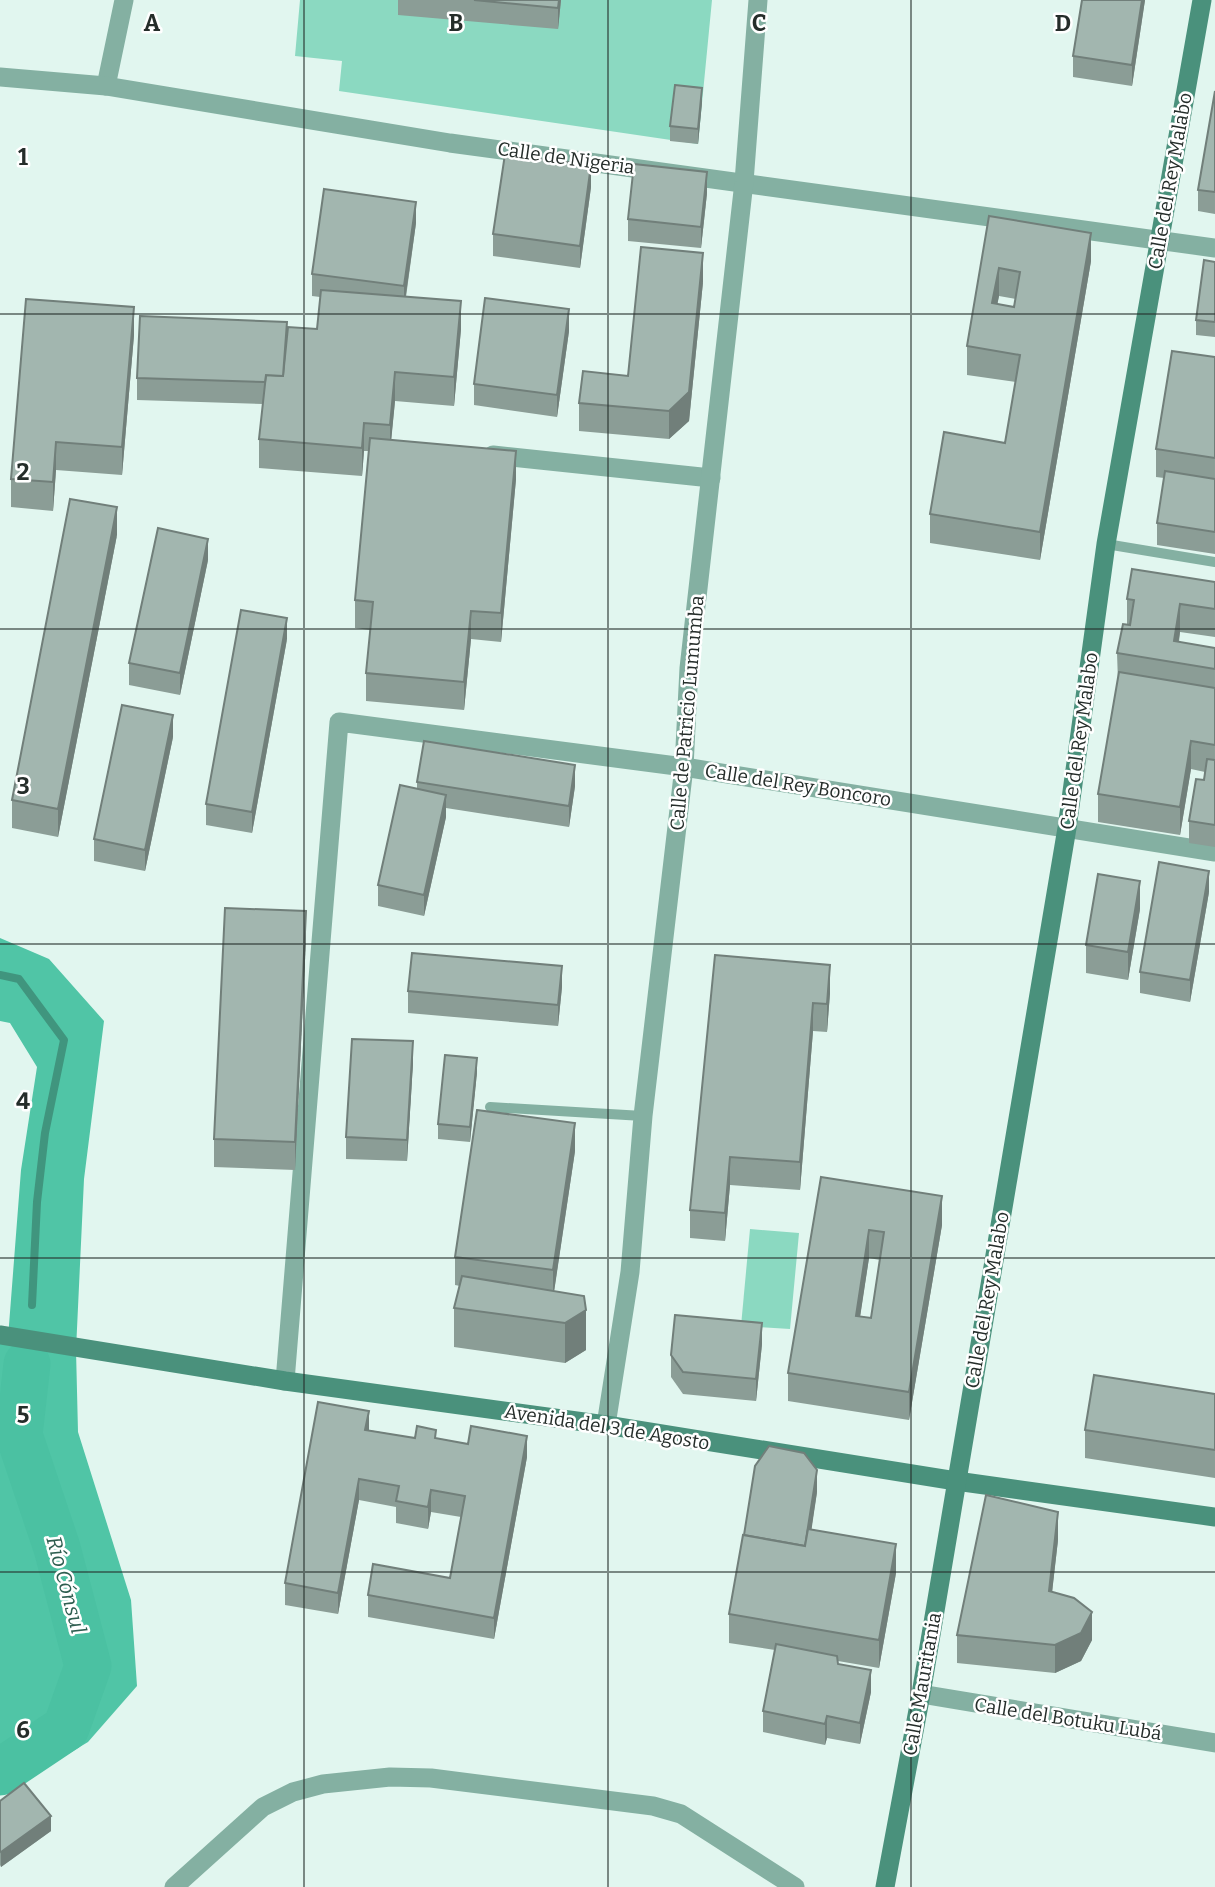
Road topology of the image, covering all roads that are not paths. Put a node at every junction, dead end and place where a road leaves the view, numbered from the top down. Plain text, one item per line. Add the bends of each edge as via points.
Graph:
1 (124, 0) edge
2 (758, 0) edge
3 (1202, 0) edge
4 (0, 77) edge
5 (106, 86) junction
6 (744, 182) junction
7 (1159, 240) junction
8 (1215, 248) edge
9 (472, 453) edge
10 (711, 478) junction
11 (1107, 544) junction
12 (1215, 562) edge
13 (684, 767) junction
14 (1067, 828) junction
15 (1215, 852) edge
16 (489, 1107) dead end
17 (643, 1116) junction
18 (0, 1335) edge
19 (285, 1381) junction
20 (606, 1425) junction
21 (956, 1481) junction
22 (1215, 1517) edge
23 (921, 1694) junction
24 (1215, 1743) edge
25 (174, 1887) edge
26 (795, 1887) edge
27 (885, 1887) edge

1 - 5 street
2 - 6 street, Calle de Patricio Lumumba
3 - 7 main road, Calle del Rey Malabo
4 - 5 street, Calle de Nigeria
5 - 6 street, Calle de Nigeria via 450,143
6 - 7 street, Calle de Nigeria
6 - 10 street, Calle de Patricio Lumumba
7 - 8 street, Calle de Nigeria
7 - 11 main road, Calle del Rey Malabo
9 - 10 street
10 - 13 street, Calle de Patricio Lumumba via 689,668
11 - 12 lane
11 - 14 main road, Calle del Rey Malabo
13 - 14 street, Calle del Rey Boncoro
13 - 17 street, Calle de Patricio Lumumba
13 - 19 street, Calle del Rey Boncoro via 339,722
14 - 15 street, Calle del Rey Boncoro
14 - 21 main road, Calle del Rey Malabo
16 - 17 lane
17 - 20 street, Calle de Patricio Lumumba via 631,1272
18 - 19 main road, Avenida del 3 de Agosto
19 - 20 main road, Avenida del 3 de Agosto
20 - 21 main road, Avenida del 3 de Agosto
21 - 22 main road, Avenida del 3 de Agosto
21 - 23 main road, Calle Mauritania
23 - 24 street, Calle del Botuku Lubá
23 - 27 main road, Calle Mauritania
25 - 26 street via 263,1807 323,1784 390,1777 653,1806 681,1814

